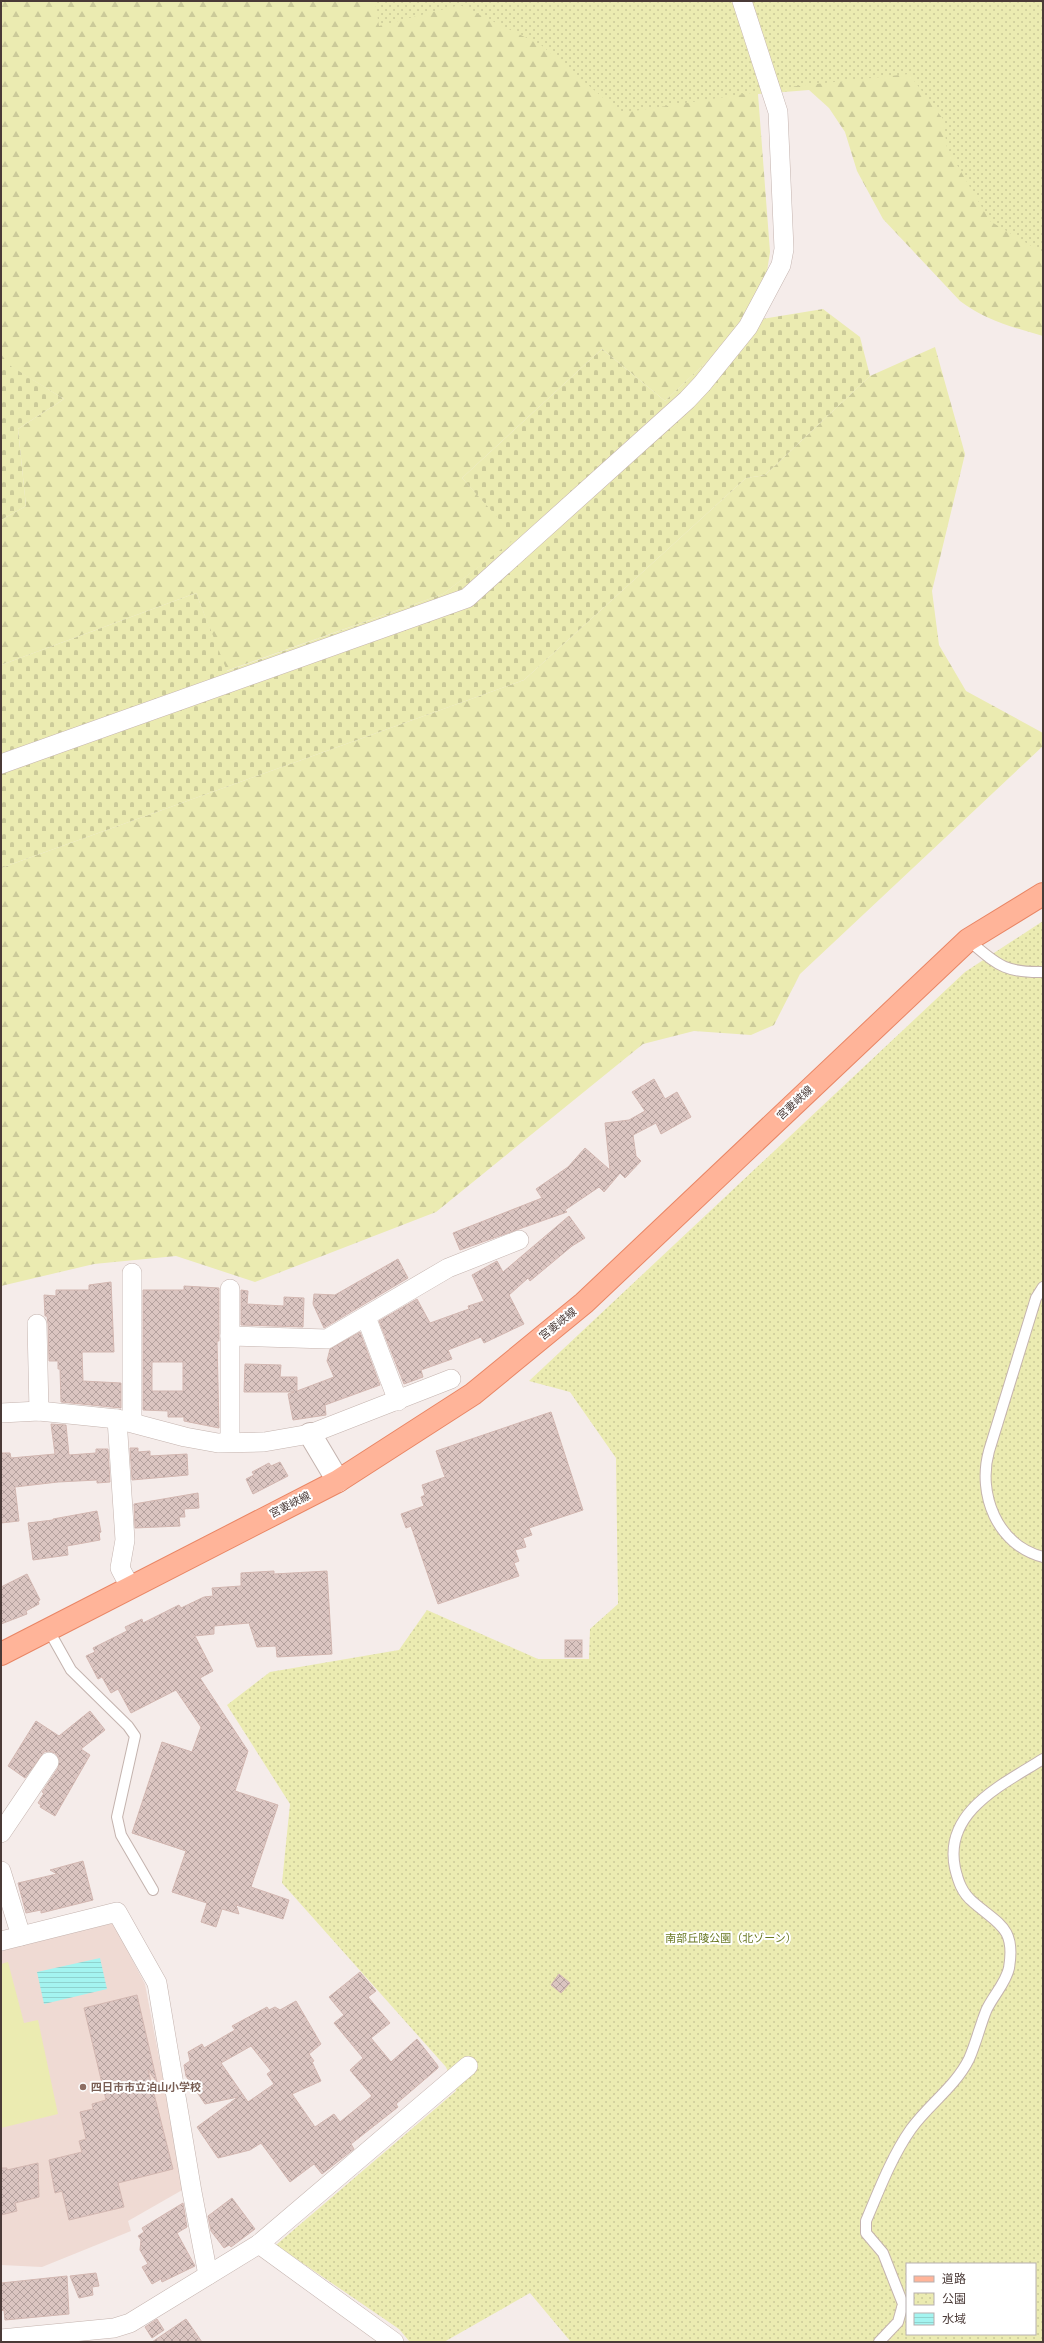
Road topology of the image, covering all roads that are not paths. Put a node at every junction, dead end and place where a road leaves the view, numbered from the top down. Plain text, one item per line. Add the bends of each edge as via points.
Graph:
1 (742, 1) edge
2 (1, 764) edge
3 (1043, 894) edge
4 (968, 940) junction
5 (1043, 972) edge
6 (519, 1240) dead end
7 (132, 1273) dead end
8 (1043, 1287) edge
9 (230, 1289) dead end
10 (366, 1317) junction
11 (37, 1324) dead end
12 (230, 1336) junction
13 (451, 1379) dead end
14 (398, 1402) junction
15 (39, 1411) junction
16 (1, 1413) edge
17 (124, 1420) junction
18 (310, 1434) junction
19 (230, 1442) junction
20 (338, 1481) junction
21 (1043, 1557) edge
22 (130, 1587) junction
23 (48, 1629) junction
24 (1, 1654) edge
25 (1043, 1759) edge
26 (49, 1762) dead end
27 (1, 1833) edge
28 (1, 1871) edge
29 (152, 1890) dead end
30 (21, 1936) junction
31 (1, 1941) edge
32 (468, 2066) dead end
33 (259, 2244) junction
34 (208, 2275) junction
35 (1, 2339) edge
36 (394, 2342) edge
37 (879, 2342) edge

1 - 2 street via 778,112 784,249 781,265 748,327 687,400 467,598
3 - 4 main road, 宮妻峡線
4 - 5 lane via 999,966 1015,971
4 - 20 main road, 宮妻峡線 via 584,1303 473,1394
6 - 10 street via 448,1268
7 - 17 street
8 - 21 lane via 1036,1298 985,1464 985,1489 995,1519 1004,1531 1024,1548
9 - 12 street
10 - 12 street via 327,1339
10 - 14 street
11 - 15 street
12 - 19 street
13 - 14 street
14 - 18 street
15 - 16 street
15 - 17 street
17 - 19 street via 185,1437 218,1443
17 - 22 street via 125,1540 120,1568
18 - 19 street via 264,1442
18 - 20 street
20 - 22 main road, 宮妻峡線
22 - 23 main road, 宮妻峡線
23 - 24 main road, 宮妻峡線
23 - 29 lane via 72,1670 135,1736 117,1817 121,1835
25 - 37 lane via 980,1801 964,1818 956,1836 954,1856 958,1878 970,1900 1001,1924 1010,1951 1008,1971 986,2011 968,2060 945,2093 921,2117 901,2144 866,2221 866,2233 883,2253 903,2304 898,2322
26 - 27 street
28 - 30 street
30 - 31 street
30 - 34 street via 117,1912 157,1984
32 - 33 street
33 - 34 street
33 - 36 street
34 - 35 street via 130,2323 114,2328

